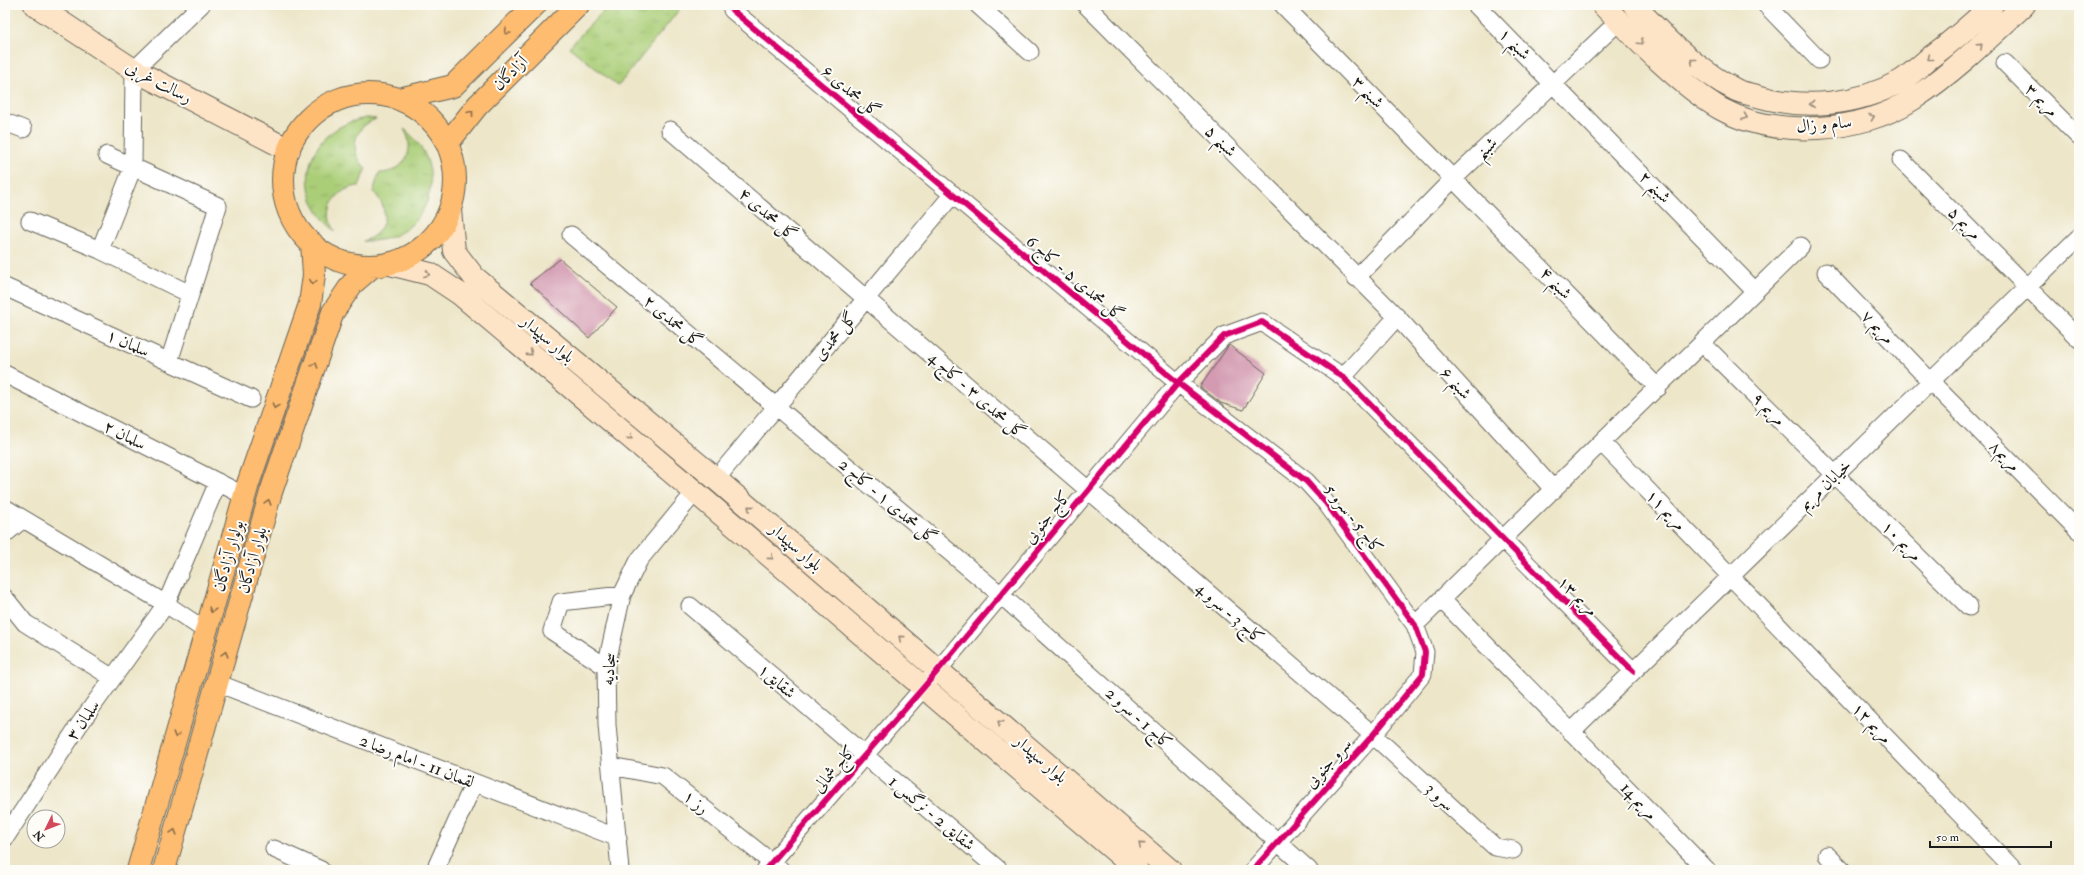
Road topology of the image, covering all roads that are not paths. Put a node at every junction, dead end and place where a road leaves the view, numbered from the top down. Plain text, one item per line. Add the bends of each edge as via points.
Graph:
1 (35, 5) edge
2 (201, 5) edge
3 (535, 5) edge
4 (578, 5) edge
5 (978, 5) edge
6 (1086, 5) edge
7 (1283, 5) edge
8 (1476, 5) edge
9 (1603, 5) edge
10 (1634, 5) edge
11 (1766, 5) edge
12 (1992, 5) edge
13 (2024, 5) edge
14 (732, 10) dead end
15 (1619, 21) junction
16 (1030, 52) dead end
17 (1819, 60) dead end
18 (2005, 63) dead end
19 (134, 70) junction
20 (1554, 84) junction
21 (399, 99) junction
22 (5, 122) edge
23 (23, 129) dead end
24 (670, 130) dead end
25 (2079, 137) edge
26 (447, 144) junction
27 (289, 150) junction
28 (107, 155) dead end
29 (1901, 160) dead end
30 (133, 167) junction
31 (1454, 179) junction
32 (953, 194) junction
33 (450, 210) junction
34 (30, 221) dead end
35 (571, 235) dead end
36 (2079, 238) edge
37 (312, 243) junction
38 (1801, 246) dead end
39 (100, 250) junction
40 (382, 265) junction
41 (1826, 272) dead end
42 (1356, 278) junction
43 (5, 287) edge
44 (2028, 287) junction
45 (1755, 291) junction
46 (190, 294) junction
47 (866, 299) junction
48 (1397, 317) junction
49 (2079, 339) edge
50 (1702, 344) junction
51 (169, 362) junction
52 (5, 374) edge
53 (1343, 377) junction
54 (1931, 382) junction
55 (1178, 383) junction
56 (1658, 388) junction
57 (251, 399) dead end
58 (776, 407) junction
59 (1602, 443) junction
60 (1835, 475) junction
61 (716, 479) junction
62 (218, 482) junction
63 (1088, 490) junction
64 (1554, 490) junction
65 (695, 492) junction
66 (245, 496) junction
67 (5, 508) edge
68 (22, 520) junction
69 (2078, 530) edge
70 (5, 534) edge
71 (1504, 540) junction
72 (1730, 576) junction
73 (622, 595) junction
74 (1001, 595) junction
75 (5, 598) edge
76 (1442, 600) junction
77 (166, 604) junction
78 (690, 606) dead end
79 (1969, 607) dead end
80 (1415, 625) junction
81 (206, 631) junction
82 (606, 667) junction
83 (938, 670) junction
84 (1633, 671) junction
85 (1423, 674) joint
86 (113, 678) junction
87 (217, 683) junction
88 (924, 687) junction
89 (1571, 732) junction
90 (1373, 735) junction
91 (865, 756) junction
92 (611, 766) junction
93 (474, 783) junction
94 (5, 838) edge
95 (618, 838) junction
96 (1277, 842) junction
97 (274, 849) dead end
98 (1513, 850) dead end
99 (1827, 855) dead end
100 (772, 867) edge
101 (138, 870) edge
102 (164, 870) edge
103 (322, 870) edge
104 (435, 870) edge
105 (620, 870) edge
106 (999, 870) edge
107 (1137, 870) edge
108 (1170, 870) edge
109 (1253, 870) edge
110 (1310, 870) edge
111 (1707, 870) edge
112 (1842, 870) edge
113 (2014, 870) edge

1 - 19 street, رسالت غربی
2 - 19 street
3 -> 21 main road, آزادگان via 453,86
26 -> 4 main road, آزادگان via 477,106
5 - 16 street
6 - 42 street, شبنم ۵
7 - 31 street, شبنم ۳
8 - 20 street, شبنم ۱
9 - 15 street, سام و زال
12 -> 10 street, سام و زال via 1964,31 1901,80 1866,96 1839,102 1801,105 1769,100 1737,90 1696,64 1659,33
11 - 17 street
15 -> 13 street, سام و زال via 1686,84 1722,109 1767,125 1815,129 1862,120 1913,99 1978,49
14 - 32 street, گل محمدی ۶
15 - 20 street, شبنم
18 - 25 street, مریم ۳
19 - 27 street, رسالت غربی
19 - 30 street
20 - 31 street, شبنم
20 - 45 street, شبنم ۲
21 - 26 main road via 428,117
21 - 27 main road via 366,94 349,96 333,102 306,122
22 - 23 street
24 - 47 street, گل محمدی ۴
26 - 33 main road via 453,160 455,177
27 - 37 main road via 285,166 286,200 300,230
28 - 30 street
29 - 44 street, مریم ۵
30 - 39 street
30 - 46 street via 218,206
31 - 42 street, شبنم
31 - 56 street, شبنم ۴
32 - 47 street, گل محمدی
32 - 55 street, گل محمدی ۵ - کاج 6
33 - 40 main road via 433,238 420,249 406,258
33 - 61 street, بلوار سپیدار via 454,250 474,277
34 - 39 street
35 - 58 street, گل محمدی ۲
36 - 44 street, خیابان مریم
37 - 40 main road via 340,260 356,265
37 -> 66 main road, بولوار آزادگان via 314,275 310,304
38 - 45 street
39 - 46 street
40 -> 65 street, بلوار سپیدار via 430,274 460,294
87 -> 40 main road, بلوار آزادگان via 271,492 333,312 352,284
41 - 54 street, مریم ۷
42 - 48 street, شبنم ۶
43 - 51 street, سلمان ۱
44 - 49 street, مریم ۵
44 - 54 street, خیابان مریم
45 - 50 street
46 - 51 street
47 - 58 street, گل محمدی
47 - 63 street, گل محمدی ۳ - کاج 4
48 - 53 street
48 - 64 street, شبنم ۶
50 - 56 street
50 - 60 street, مریم ۹
51 - 57 street, سلمان ۱
52 - 62 street, سلمان ۲
53 - 55 street, کاج جنوبی via 1262,322 1224,336
53 - 71 street, مریم ۱۳
54 - 60 street, خیابان مریم
54 - 69 street, مریم۸
55 - 63 street, کاج جنوبی
55 - 80 street, کاج 5 - سرو 5 via 1306,481 1326,502
56 - 59 street
58 - 61 street, گل محمدی
58 - 74 street, گل محمدی ۱ - کاج 2
59 - 64 street
59 - 72 street, مریم ۱۱
60 - 72 street, خیابان مریم
60 - 79 street, مریم ۱۰
83 -> 61 street, بلوار سپیدار
62 - 66 street, سلمان ۲
62 - 77 street, سلمان ۳
63 - 74 street, کاج جنوبی
63 - 90 street, کاج 3 - سرو 4
64 - 71 street
65 - 73 street, سجادیه via 639,560
65 -> 88 street, بلوار سپیدار
66 -> 81 main road, بولوار آزادگان
67 - 68 street
68 - 70 street
68 - 77 street
71 - 76 street
71 - 84 street, مریم ۱۳
72 - 84 street, خیابان مریم
72 - 113 street, مریم ۱۲
73 - 82 street, سجادیه
73 - 82 street via 560,602 552,631
74 - 83 street, کاج جنوبی
74 - 96 street, کاج 1 - سرو 2
75 - 86 street via 25,623
76 - 80 street
76 - 89 street, مریم 14
77 - 81 street
77 - 86 street, سلمان ۳
78 - 91 street, شقایق۱
80 - 85 street, کاج 5 - سرو 5 via 1425,652
81 -> 101 main road, بولوار آزادگان
82 - 92 street, سجادیه via 606,725
83 - 88 street, کاج شمالی
108 -> 83 street, بلوار سپیدار
84 - 89 street, خیابان مریم
85 - 90 street, سرو جنوبی
86 - 94 street, سلمان ۳ via 79,724
87 - 93 street, لقمان 11 - امام رضا 2
102 -> 87 main road, بلوار آزادگان
88 - 91 street, کاج شمالی
88 - 107 street, بلوار سپیدار
89 - 111 street, مریم 14
90 - 96 street, سرو جنوبی
90 - 98 street, سرو 3 via 1494,847
91 - 100 street, کاج شمالی
91 - 106 street, شقایق 2 - نرگس 1
92 - 95 street, سجادیه
92 - 100 street, رز ۱ via 663,776
93 - 95 street, لقمان 11 - امام رضا 2
93 - 104 street
95 - 105 street, سجادیه
96 - 109 street, سرو جنوبی
96 - 110 street, کاج 1 - سرو 2
97 - 103 street
99 - 112 street

